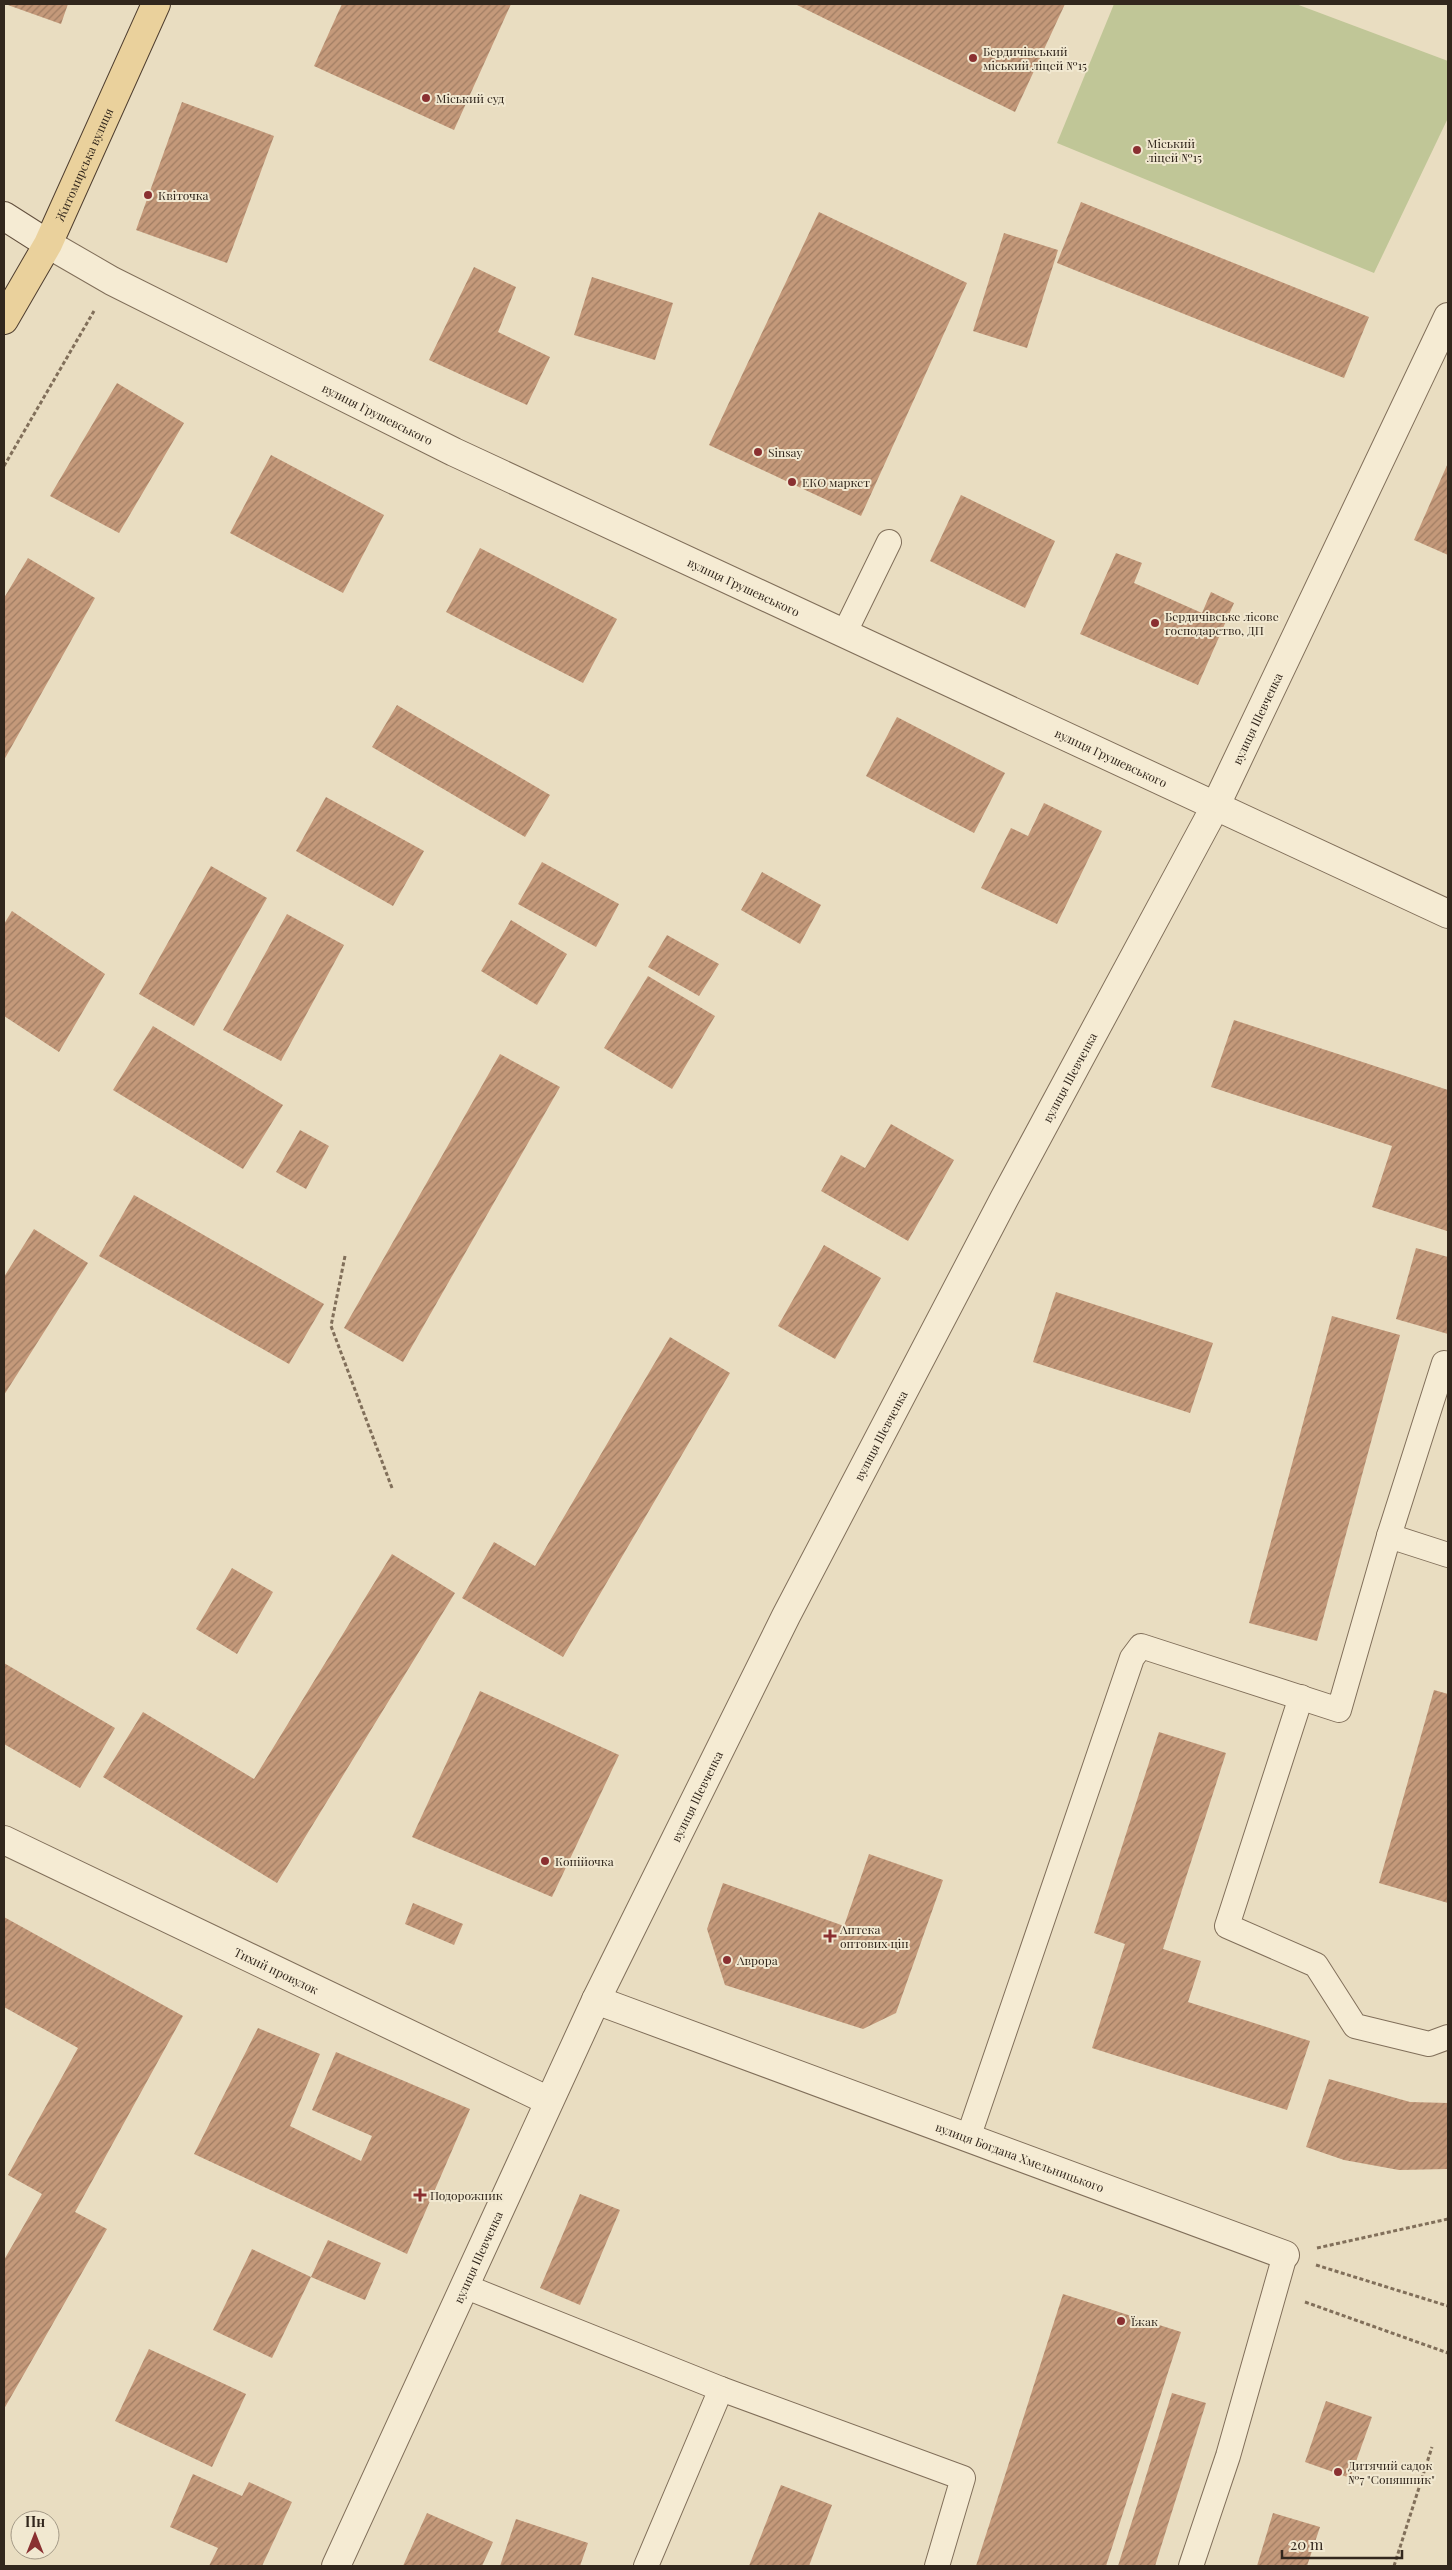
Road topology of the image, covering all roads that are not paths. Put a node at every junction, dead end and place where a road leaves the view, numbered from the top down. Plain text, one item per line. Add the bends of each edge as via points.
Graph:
1 (156, 4) edge
2 (4, 216) edge
3 (48, 244) junction
4 (1448, 317) edge
5 (4, 320) edge
6 (890, 542) dead end
7 (844, 634) junction
8 (1215, 807) junction
9 (1448, 914) edge
10 (1448, 1364) edge
11 (1389, 1536) junction
12 (1448, 1554) edge
13 (1301, 1697) junction
14 (4, 1840) edge
15 (596, 2000) junction
16 (1448, 2037) edge
17 (549, 2101) junction
18 (968, 2138) junction
19 (1285, 2255) joint
20 (464, 2286) junction
21 (721, 2388) junction
22 (336, 2566) edge
23 (646, 2566) edge
24 (937, 2566) edge
25 (1190, 2566) edge

1 - 3 main road, Житомирська вулиця
2 - 3 street, вулиця Грушевського
3 - 5 main road, Житомирська вулиця
3 - 7 street, вулиця Грушевського via 112,281 454,452
4 - 8 street, вулиця Шевченка
6 - 7 lane
7 - 8 street, вулиця Грушевського
8 - 9 street, вулиця Грушевського
8 - 15 street, вулиця Шевченка via 1004,1199 786,1616
10 - 11 lane via 1444,1363
11 - 12 lane
11 - 13 lane via 1339,1710
13 - 16 lane via 1227,1926 1316,1965 1355,2026 1429,2044
13 - 18 lane via 1141,1646 1132,1658
14 - 17 street, Тихий провулок
15 - 17 street, вулиця Шевченка
15 - 18 street, вулиця Богдана Хмельницького
17 - 20 street, вулиця Шевченка
18 - 19 street, вулиця Богдана Хмельницького
19 - 25 lane via 1228,2456
20 - 21 lane
20 - 22 street, вулиця Шевченка
21 - 23 lane
21 - 24 lane via 964,2478

